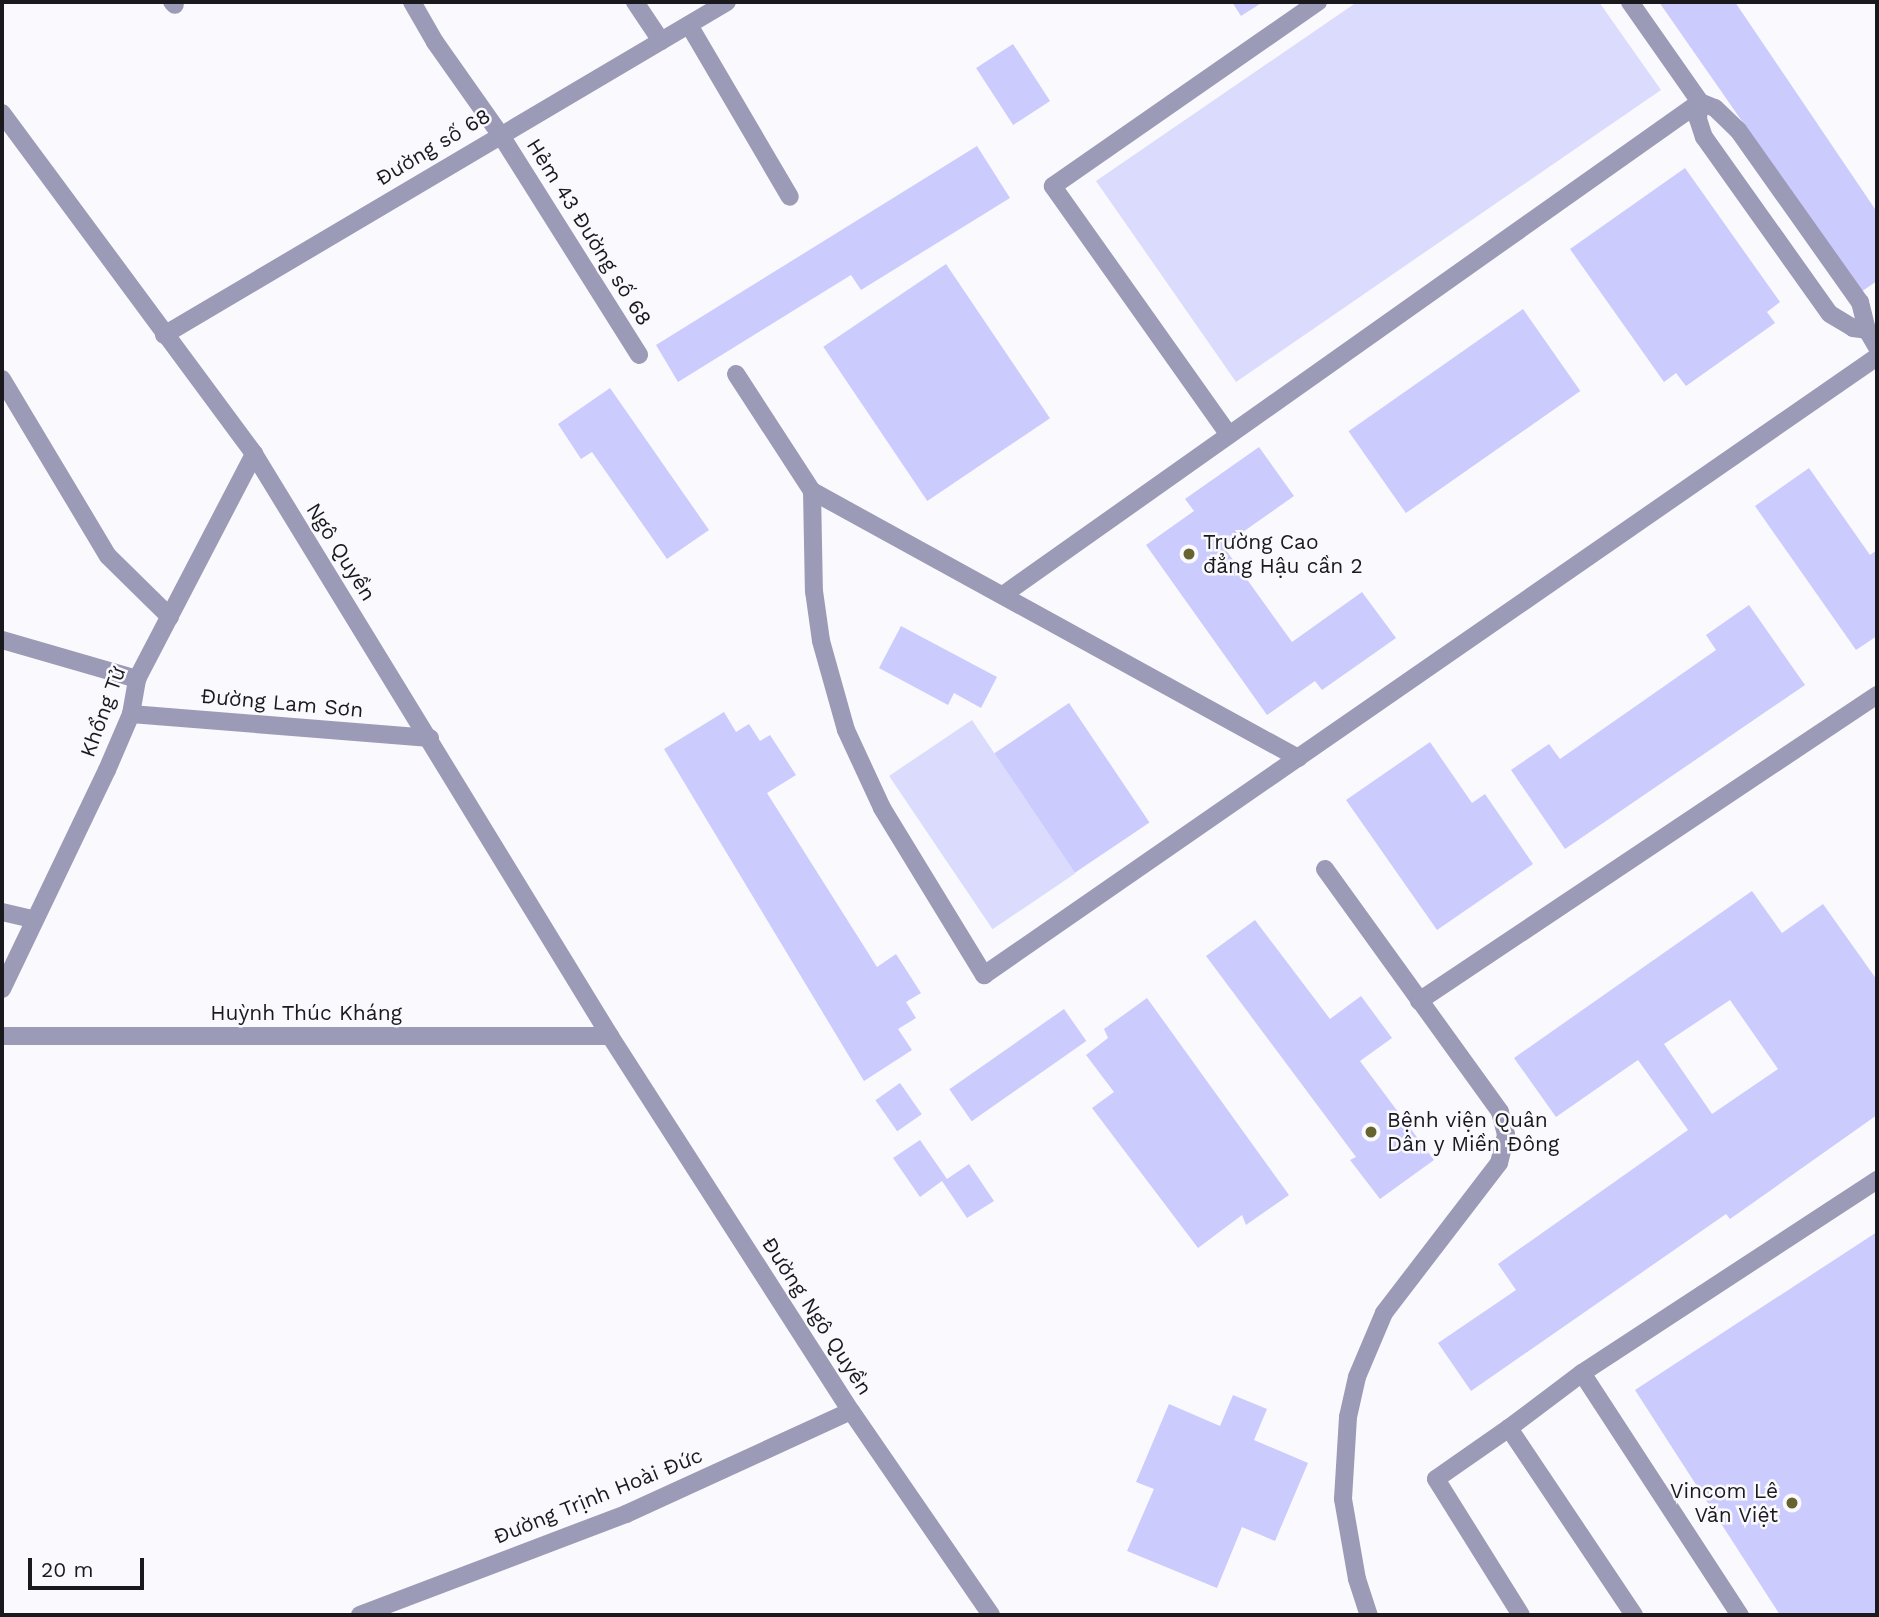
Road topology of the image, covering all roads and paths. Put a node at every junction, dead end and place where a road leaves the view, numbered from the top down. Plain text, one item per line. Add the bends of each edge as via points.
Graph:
1 (412, 2) edge
2 (635, 2) edge
3 (727, 2) edge
4 (1318, 2) edge
5 (1630, 2) edge
6 (689, 24) junction
7 (661, 41) junction
8 (1700, 102) junction
9 (2, 113) edge
10 (500, 134) junction
11 (790, 197) dead end
12 (1867, 330) junction
13 (164, 335) junction
14 (1877, 347) edge
15 (639, 355) dead end
16 (1877, 357) edge
17 (736, 374) dead end
18 (2, 379) edge
19 (1229, 435) junction
20 (254, 454) junction
21 (812, 491) junction
22 (1003, 595) junction
23 (170, 617) junction
24 (2, 640) edge
25 (137, 679) junction
26 (1877, 695) edge
27 (131, 713) junction
28 (430, 738) junction
29 (1298, 758) junction
30 (1325, 869) dead end
31 (2, 912) edge
32 (33, 919) junction
33 (2, 989) edge
34 (1419, 1002) junction
35 (2, 1036) edge
36 (610, 1036) junction
37 (1877, 1180) edge
38 (1582, 1373) junction
39 (851, 1411) junction
40 (1509, 1428) junction
41 (360, 1615) edge
42 (991, 1615) edge
43 (1369, 1615) edge
44 (1521, 1615) edge
45 (1634, 1615) edge
46 (1740, 1615) edge

1 - 10 street, Hẻm 43 Đường số 68
2 - 7 street
3 - 6 street, Đường số 68
4 - 19 street via 1053,186
5 - 8 street
6 - 7 street, Đường số 68
6 - 11 street
7 - 10 street, Đường số 68
8 - 12 street via 1734,124 1860,302
8 - 12 street via 1704,137 1830,314 1853,328
8 - 19 street
9 - 13 street, Ngô Quyền
10 - 13 street, Đường số 68
10 - 15 street, Hẻm 43 Đường số 68
12 - 14 street
13 - 20 street, Ngô Quyền
16 - 29 street
17 - 21 street
18 - 23 street via 108,556
19 - 22 street
20 - 23 street, Khổng Tử
20 - 28 street, Ngô Quyền
21 - 22 street
21 - 29 street via 812,553 821,641 846,730 882,808 984,975
22 - 29 street
23 - 25 street, Khổng Tử
24 - 25 street
25 - 27 street, Khổng Tử
26 - 34 street
27 - 28 street, Đường Lam Sơn
27 - 32 street, Khổng Tử
28 - 36 street, Ngô Quyền
30 - 34 street
31 - 32 street
32 - 33 street, Khổng Tử
34 - 43 street via 1500,1112 1506,1135 1499,1163 1384,1313 1357,1377 1347,1431 1343,1499 1357,1580
35 - 36 street, Huỳnh Thúc Kháng
36 - 39 street, Đường Ngô Quyền
37 - 38 street
38 - 40 street
38 - 46 street
39 - 41 street, Đường Trịnh Hoài Đức via 626,1514
39 - 42 street, Đường Ngô Quyền
40 - 44 street via 1436,1479
40 - 45 street

